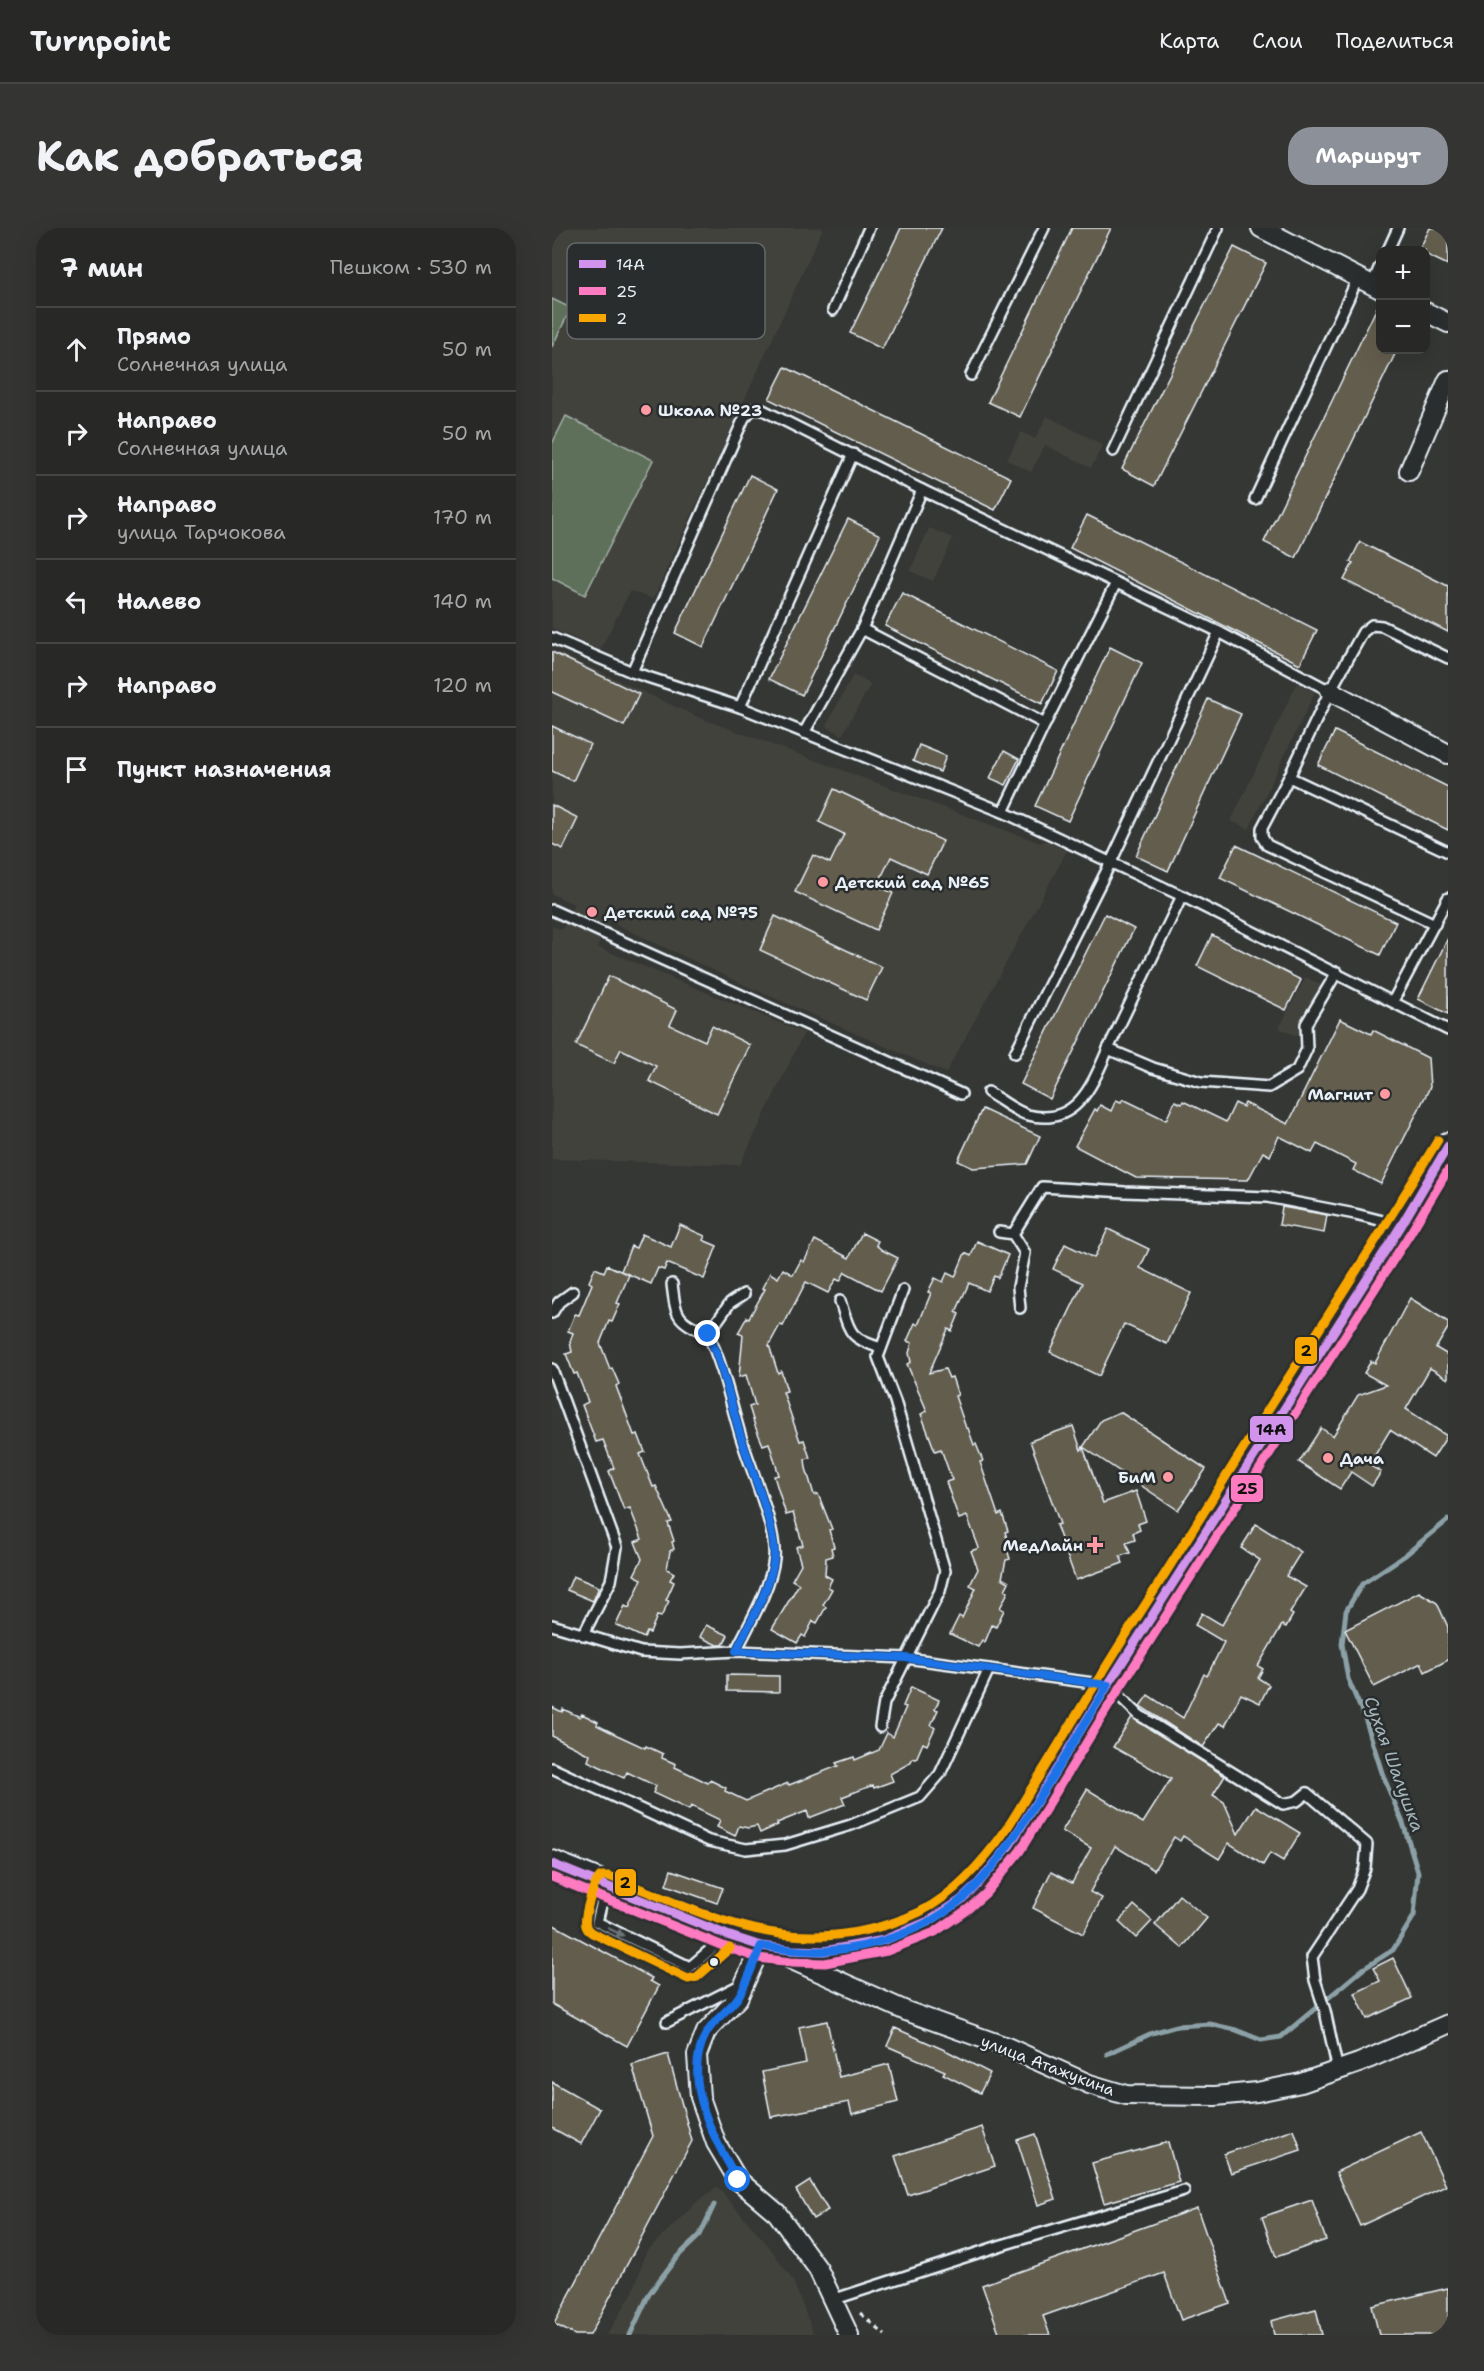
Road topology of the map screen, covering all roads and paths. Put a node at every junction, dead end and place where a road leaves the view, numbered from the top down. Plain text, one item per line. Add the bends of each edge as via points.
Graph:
1 (869, 228) edge
2 (1044, 228) edge
3 (1218, 228) edge
4 (1261, 228) edge
5 (1398, 228) edge
6 (1390, 246) edge
7 (1370, 284) edge
8 (833, 309) dead end
9 (1430, 314) edge
10 (1448, 323) edge
11 (972, 375) dead end
12 (1448, 380) edge
13 (1113, 452) dead end
14 (853, 454) junction
15 (1409, 471) dead end
16 (922, 490) junction
17 (1255, 499) dead end
18 (1116, 584) junction
19 (862, 629) junction
20 (1219, 632) junction
21 (552, 638) edge
22 (1448, 658) edge
23 (632, 672) junction
24 (1330, 691) junction
25 (740, 707) junction
26 (1045, 724) junction
27 (804, 734) junction
28 (1448, 754) edge
29 (1289, 777) junction
30 (1003, 812) junction
31 (1448, 852) edge
32 (1111, 862) junction
33 (1182, 896) junction
34 (1448, 898) edge
35 (552, 910) edge
36 (1435, 924) junction
37 (1337, 972) junction
38 (1393, 1001) junction
39 (1448, 1030) edge
40 (1108, 1049) junction
41 (1015, 1053) dead end
42 (987, 1092) dead end
43 (961, 1094) dead end
44 (1448, 1146) edge
45 (1401, 1226) junction
46 (999, 1232) dead end
47 (1013, 1234) junction
48 (672, 1284) dead end
49 (903, 1290) dead end
50 (573, 1292) dead end
51 (744, 1294) dead end
52 (840, 1301) dead end
53 (1020, 1308) dead end
54 (552, 1313) edge
55 (708, 1334) junction
56 (881, 1348) junction
57 (552, 1369) edge
58 (552, 1625) edge
59 (583, 1635) junction
60 (736, 1651) junction
61 (906, 1658) junction
62 (989, 1669) junction
63 (1108, 1685) junction
64 (880, 1727) dead end
65 (552, 1768) edge
66 (552, 1864) edge
67 (606, 1887) junction
68 (727, 1935) junction
69 (761, 1946) junction
70 (744, 1983) junction
71 (667, 2022) dead end
72 (1448, 2024) edge
73 (1338, 2072) junction
74 (1184, 2191) dead end
75 (837, 2299) junction
76 (849, 2335) edge
77 (885, 2335) edge

1 - 8 lane
2 - 11 lane
3 - 13 lane
4 - 7 street
5 - 6 lane
7 - 17 lane
9 - 10 street
12 - 15 street
14 - 16 lane
14 - 23 lane via 764,410 752,409 744,418
14 - 25 lane
16 - 18 lane
16 - 19 lane
18 - 20 lane
18 - 26 lane
19 - 26 lane
19 - 27 lane
20 - 24 lane
20 - 32 lane
21 - 23 lane
22 - 24 lane via 1382,626 1372,625 1363,632
23 - 25 lane
24 - 28 street
24 - 29 lane
25 - 27 lane
26 - 30 lane
27 - 30 lane
29 - 31 lane
29 - 36 lane via 1262,828 1267,845
30 - 32 lane
32 - 33 lane
32 - 41 lane
33 - 37 lane
33 - 40 lane
34 - 36 lane
35 - 43 lane
36 - 38 lane
37 - 38 lane
37 - 40 lane via 1306,1024 1307,1049 1298,1070 1269,1087 1201,1082
38 - 39 lane
40 - 42 lane via 1091,1086 1077,1104 1054,1118 1026,1114
44 - 45 main road
45 - 47 lane via 1267,1197 1042,1187
45 - 63 main road
46 - 47 lane
47 - 53 lane via 1025,1253 1018,1287
48 - 55 lane via 676,1312 687,1324
49 - 56 lane
50 - 54 lane
51 - 55 lane via 730,1303
52 - 56 lane via 850,1332 859,1342
55 - 60 lane via 719,1357 769,1523 775,1557 765,1592
56 - 61 lane via 878,1357 895,1401 945,1571 940,1591
57 - 59 lane via 617,1547 611,1581
58 - 59 lane
59 - 60 lane via 641,1652
60 - 61 lane
61 - 62 lane
61 - 64 lane via 884,1703
62 - 63 lane
62 - 65 lane via 940,1774 920,1797 850,1826 785,1845 746,1849 710,1841
63 - 69 main road via 1010,1845 961,1900 913,1929 884,1940 824,1951
63 - 73 lane via 1139,1714 1283,1804 1297,1801 1307,1793 1367,1844 1365,1868 1357,1889 1312,1957
66 - 67 main road
67 - 68 main road
67 -> 68 lane via 597,1922 690,1967
68 - 69 main road
69 - 70 street
69 - 73 street, улица Атажукина via 906,2011 1126,2095 1240,2094
70 - 71 lane
70 - 75 street via 738,1998 706,2032 697,2055 700,2097 716,2143 738,2180 777,2213
72 - 73 street, улица Атажукина
74 - 75 lane
75 - 76 street
75 - 77 path

